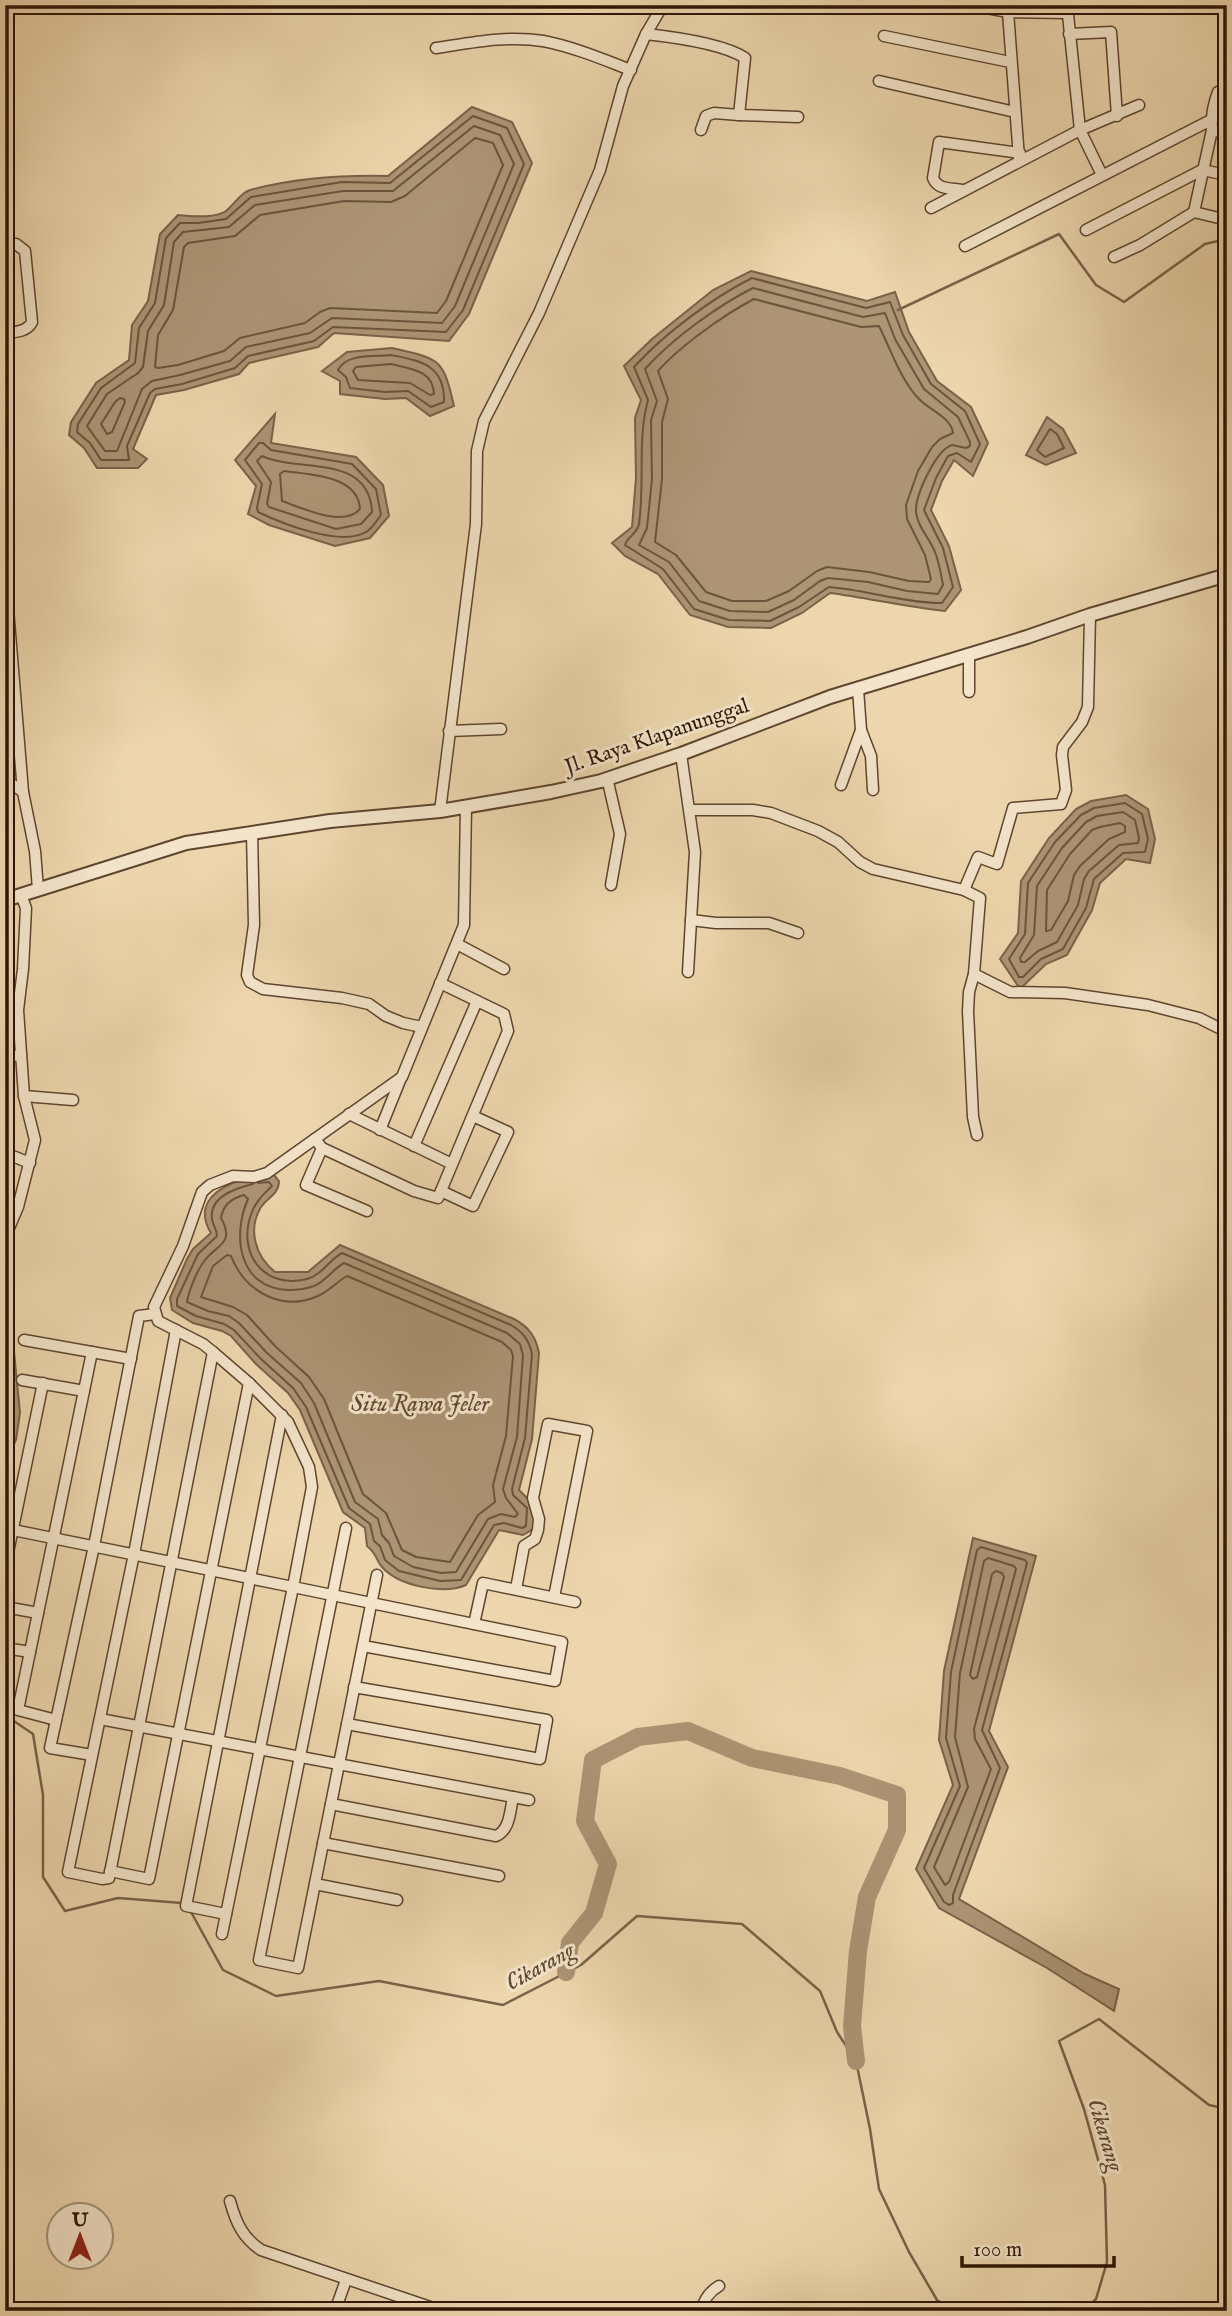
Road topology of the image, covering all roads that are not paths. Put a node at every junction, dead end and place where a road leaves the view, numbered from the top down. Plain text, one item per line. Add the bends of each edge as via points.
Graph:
1 (663, 5) edge
2 (971, 5) edge
3 (1068, 9) edge
4 (1008, 12) junction
5 (646, 34) junction
6 (1069, 34) junction
7 (884, 36) dead end
8 (436, 48) dead end
9 (1010, 62) junction
10 (631, 70) junction
11 (879, 81) dead end
12 (1227, 89) edge
13 (1139, 105) dead end
14 (1015, 112) junction
15 (739, 115) junction
16 (1117, 116) junction
17 (798, 117) dead end
18 (1212, 125) junction
19 (701, 130) dead end
20 (1080, 130) junction
21 (1227, 134) edge
22 (1019, 158) junction
23 (1202, 170) junction
24 (1102, 175) junction
25 (1227, 175) edge
26 (962, 190) junction
27 (930, 208) dead end
28 (1194, 212) junction
29 (1227, 220) edge
30 (1086, 230) dead end
31 (5, 245) edge
32 (965, 246) dead end
33 (1114, 257) dead end
34 (5, 333) edge
35 (5, 572) edge
36 (1227, 575) edge
37 (1090, 615) junction
38 (969, 655) junction
39 (858, 689) junction
40 (969, 692) dead end
41 (501, 729) dead end
42 (861, 730) junction
43 (450, 731) junction
44 (681, 754) junction
45 (5, 779) edge
46 (601, 780) junction
47 (841, 785) dead end
48 (873, 790) dead end
49 (23, 792) junction
50 (466, 807) junction
51 (690, 810) junction
52 (440, 811) junction
53 (252, 833) junction
54 (611, 885) dead end
55 (38, 889) junction
56 (964, 890) junction
57 (21, 895) junction
58 (5, 900) edge
59 (691, 920) junction
60 (798, 933) dead end
61 (457, 944) junction
62 (505, 969) dead end
63 (688, 972) dead end
64 (974, 974) junction
65 (440, 983) junction
66 (477, 1001) junction
67 (422, 1027) junction
68 (1227, 1032) edge
69 (5, 1055) edge
70 (21, 1056) junction
71 (402, 1077) junction
72 (24, 1096) junction
73 (73, 1100) dead end
74 (349, 1114) junction
75 (472, 1116) junction
76 (380, 1129) junction
77 (977, 1135) dead end
78 (315, 1139) junction
79 (414, 1146) junction
80 (322, 1148) junction
81 (5, 1153) edge
82 (30, 1163) junction
83 (452, 1164) junction
84 (441, 1191) junction
85 (367, 1210) dead end
86 (6, 1235) edge
87 (155, 1314) junction
88 (176, 1330) junction
89 (24, 1340) dead end
90 (92, 1352) junction
91 (214, 1352) junction
92 (131, 1359) junction
93 (22, 1380) dead end
94 (249, 1382) junction
95 (43, 1383) junction
96 (84, 1391) junction
97 (282, 1415) junction
98 (346, 1528) dead end
99 (13, 1530) junction
100 (54, 1538) junction
101 (94, 1546) junction
102 (134, 1554) junction
103 (173, 1562) junction
104 (5, 1567) edge
105 (211, 1570) junction
106 (377, 1575) dead end
107 (250, 1578) junction
108 (293, 1587) junction
109 (516, 1590) junction
110 (332, 1595) junction
111 (554, 1597) junction
112 (575, 1602) dead end
113 (371, 1603) junction
114 (5, 1607) edge
115 (38, 1614) junction
116 (474, 1624) junction
117 (363, 1646) junction
118 (5, 1648) edge
119 (30, 1652) junction
120 (354, 1687) junction
121 (100, 1719) junction
122 (56, 1720) junction
123 (347, 1724) junction
124 (139, 1727) junction
125 (178, 1734) junction
126 (218, 1742) junction
127 (260, 1750) junction
128 (92, 1755) junction
129 (300, 1757) junction
130 (339, 1765) junction
131 (513, 1797) junction
132 (529, 1800) dead end
133 (331, 1804) junction
134 (323, 1843) junction
135 (110, 1871) junction
136 (499, 1876) dead end
137 (315, 1884) junction
138 (397, 1900) dead end
139 (226, 1914) junction
140 (222, 1934) dead end
141 (230, 2201) dead end
142 (346, 2280) junction
143 (719, 2286) dead end
144 (335, 2311) edge
145 (442, 2311) edge
146 (701, 2311) edge

1 - 5 street
2 - 4 street
3 - 4 street
3 - 6 street
4 - 9 street
5 - 10 street
5 - 15 street via 744,56
6 - 16 street via 1111,33
6 - 20 street
7 - 9 street
8 - 10 street via 543,41
9 - 14 street
10 - 43 street via 600,170 539,313 484,421 477,451 476,524
11 - 14 street
12 - 18 street via 1218,92
13 - 16 street
14 - 22 street
15 - 17 street
15 - 19 street via 706,116
16 - 20 street
18 - 21 street
18 - 23 street
18 - 24 street
20 - 22 street
20 - 24 street
22 - 26 street
22 - 26 street via 939,142 935,183
23 - 25 street
23 - 28 street
23 - 30 street
24 - 32 street
26 - 27 street
28 - 29 street
28 - 33 street
31 - 34 street via 16,244 25,251 32,322 29,328
35 - 49 street
36 - 37 street, Jl. Raya Klapanunggal
37 - 38 street, Jl. Raya Klapanunggal
37 - 56 street via 1088,707 1063,747 1066,790 1061,804 1013,808 997,864 978,857
38 - 39 street, Jl. Raya Klapanunggal
38 - 40 street
39 - 42 street
39 - 44 street, Jl. Raya Klapanunggal
41 - 43 street
42 - 47 street
42 - 48 street via 871,756
43 - 52 street
44 - 46 street, Jl. Raya Klapanunggal
44 - 51 street
45 - 49 street
46 - 50 street, Jl. Raya Klapanunggal
46 - 54 street via 608,782 620,834
49 - 55 street
50 - 52 street, Jl. Raya Klapanunggal
50 - 61 street via 465,917
51 - 56 street via 771,813 818,831 873,869
51 - 59 street via 695,852
52 - 53 street, Jl. Raya Klapanunggal
53 - 55 street, Jl. Raya Klapanunggal via 186,843
53 - 67 street via 250,982 263,989 369,1004 386,1016
55 - 57 street, Jl. Raya Klapanunggal
56 - 64 street via 981,900
57 - 58 street, Jl. Raya Klapanunggal
57 - 70 street via 26,908 18,1010
59 - 60 street via 761,922
59 - 63 street
61 - 62 street
61 - 65 street
64 - 68 street via 1010,992 1065,993 1148,1005 1199,1018
64 - 77 street via 968,1011
65 - 66 street
65 - 67 street
66 - 75 street via 504,1014 508,1031
66 - 79 street
67 - 71 street
69 - 70 street
70 - 72 street
71 - 74 street
71 - 76 street
72 - 73 street
72 - 82 street via 35,1132
74 - 76 street
74 - 78 street
75 - 83 street
75 - 84 street via 508,1132 473,1206
76 - 79 street
78 - 80 street
78 - 87 street via 267,1173 233,1176 202,1192
79 - 83 street
80 - 84 street via 414,1191 438,1198
80 - 85 street via 306,1185
81 - 82 street
82 - 86 street
83 - 84 street
87 - 88 street via 158,1321
87 - 92 street via 139,1316
88 - 91 street
88 - 102 street
89 - 90 street
90 - 92 street
90 - 96 street
91 - 94 street
91 - 103 street
92 - 101 street
93 - 95 street
94 - 97 street
94 - 105 street
95 - 96 street
95 - 99 street
96 - 100 street
97 - 107 street
97 - 108 street via 303,1450 312,1487
98 - 110 street
99 - 100 street
99 - 104 street
100 - 101 street
100 - 115 street
101 - 102 street
101 - 122 street
102 - 103 street
102 - 121 street
103 - 105 street
103 - 124 street
105 - 107 street
105 - 125 street
106 - 113 street
107 - 108 street
107 - 126 street
108 - 110 street
108 - 127 street
109 - 111 street
109 - 111 street via 524,1546 535,1539 538,1530 533,1498 548,1424 587,1431
109 - 116 street via 483,1583
110 - 113 street
110 - 129 street
111 - 112 street
113 - 116 street
113 - 117 street
114 - 115 street
115 - 119 street
116 - 117 street via 562,1642 555,1681
117 - 120 street
118 - 119 street
119 - 122 street via 18,1710
120 - 123 street
120 - 123 street via 547,1720 540,1759
121 - 124 street
121 - 128 street
122 - 128 street via 50,1748
123 - 130 street
124 - 125 street
124 - 135 street
125 - 126 street
125 - 135 street via 149,1879
126 - 127 street
126 - 139 street via 186,1906
127 - 129 street
127 - 139 street
128 - 135 street via 68,1872 102,1879 108,1878
129 - 130 street
129 - 137 street via 259,1960 298,1968
130 - 131 street
130 - 133 street
131 - 132 street
131 - 133 street via 506,1828 496,1836
133 - 134 street
134 - 136 street
134 - 137 street
137 - 138 street
139 - 140 street
141 - 142 street via 247,2241
142 - 144 street
142 - 145 street
143 - 146 street via 710,2291

